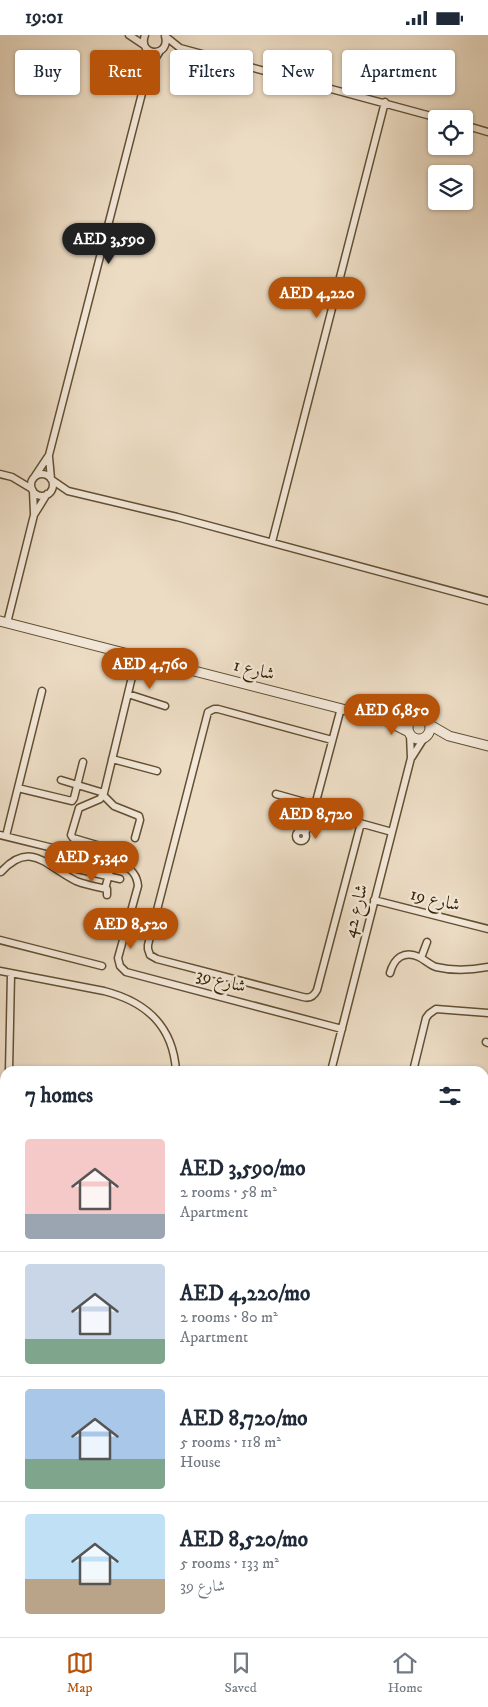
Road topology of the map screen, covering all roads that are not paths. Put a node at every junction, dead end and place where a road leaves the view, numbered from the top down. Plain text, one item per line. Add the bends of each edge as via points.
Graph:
1 (129, 35) edge
2 (145, 35) edge
3 (165, 35) edge
4 (145, 47) junction
5 (180, 47) junction
6 (145, 50) edge
7 (149, 50) edge
8 (160, 51) joint
9 (142, 95) edge
10 (385, 102) junction
11 (428, 115) edge
12 (473, 128) edge
13 (488, 132) edge
14 (49, 455) junction
15 (0, 474) edge
16 (35, 476) junction
17 (12, 477) junction
18 (52, 480) junction
19 (33, 490) junction
20 (68, 491) junction
21 (47, 494) junction
22 (34, 515) junction
23 (272, 542) junction
24 (488, 601) edge
25 (3, 622) edge
26 (138, 656) junction
27 (42, 691) dead end
28 (128, 694) junction
29 (165, 705) dead end
30 (341, 708) junction
31 (385, 719) junction
32 (412, 720) junction
33 (430, 725) junction
34 (409, 733) junction
35 (449, 736) junction
36 (425, 737) junction
37 (332, 740) junction
38 (488, 746) edge
39 (411, 758) junction
40 (112, 759) junction
41 (83, 762) dead end
42 (157, 771) dead end
43 (61, 780) dead end
44 (77, 785) junction
45 (18, 788) junction
46 (103, 794) junction
47 (276, 794) dead end
48 (314, 808) junction
49 (361, 823) junction
50 (392, 832) junction
51 (305, 833) dead end
52 (3, 835) edge
53 (135, 838) dead end
54 (105, 861) junction
55 (112, 863) junction
56 (69, 867) dead end
57 (0, 874) edge
58 (109, 877) junction
59 (120, 879) dead end
60 (374, 900) junction
61 (488, 929) edge
62 (0, 940) edge
63 (427, 941) dead end
64 (421, 957) junction
65 (102, 966) dead end
66 (488, 967) edge
67 (0, 971) edge
68 (390, 973) dead end
69 (11, 974) junction
70 (488, 1013) edge
71 (342, 1029) junction
72 (8, 1066) edge
73 (175, 1066) edge
74 (332, 1066) edge
75 (414, 1066) edge

1 - 4 street
2 - 4 street
3 - 5 street
3 - 8 street via 166,43
4 - 6 street
4 - 7 street
5 - 8 street
5 - 10 street
9 - 14 street
10 - 11 street
10 - 23 street
12 - 13 street
14 - 16 street
14 - 18 street
15 - 17 street
16 - 17 street
16 - 18 street via 44,474
16 - 19 street
17 - 19 street
18 - 20 street
18 - 21 street via 53,488
19 - 21 street via 41,495
19 - 22 street
20 - 21 street
20 - 23 street
21 - 22 street
22 - 25 street
23 - 24 street
25 - 26 street, شارع 1
26 - 28 street
26 - 30 street, شارع 1
27 - 45 street
28 - 29 street
28 - 40 street
30 - 31 street, شارع 1
30 - 37 street
31 - 32 street, شارع 1
31 - 34 street, شارع 1
32 - 33 street via 421,717
32 - 34 street
33 - 35 street
33 - 36 street
34 - 36 street via 415,738
34 - 39 street, شارع 42
35 - 36 street
35 - 38 street
36 - 39 street, شارع 42
37 - 48 street
37 - 49 street via 218,709 208,712 148,949 150,955 310,998 317,990
39 - 50 street, شارع 42
40 - 42 street
40 - 46 street
41 - 44 street
43 - 44 street
44 - 45 street via 70,801
44 - 46 street
45 - 52 street
46 - 53 street via 114,806 139,816
46 - 54 street via 100,799 79,808 71,835 107,847
47 - 48 street
48 - 49 street
48 - 51 street
49 - 50 street
50 - 60 street, شارع 42
52 - 54 street, شارع 39
54 - 55 street, شارع 39
55 - 58 street
55 - 71 street, شارع 39 via 128,867 138,886 118,958 123,969
56 - 58 street
57 - 58 street via 13,861 27,857 44,861 78,882 106,892
58 - 59 street
60 - 61 street, شارع 19
60 - 71 street, شارع 42
62 - 65 street
63 - 64 street
64 - 66 street via 438,967 470,970
64 - 68 street via 401,955
67 - 69 street
69 - 72 street
69 - 73 street via 104,991 133,1001 146,1009 164,1029 173,1049
70 - 75 street via 432,1011 426,1018
71 - 74 street, شارع 42

